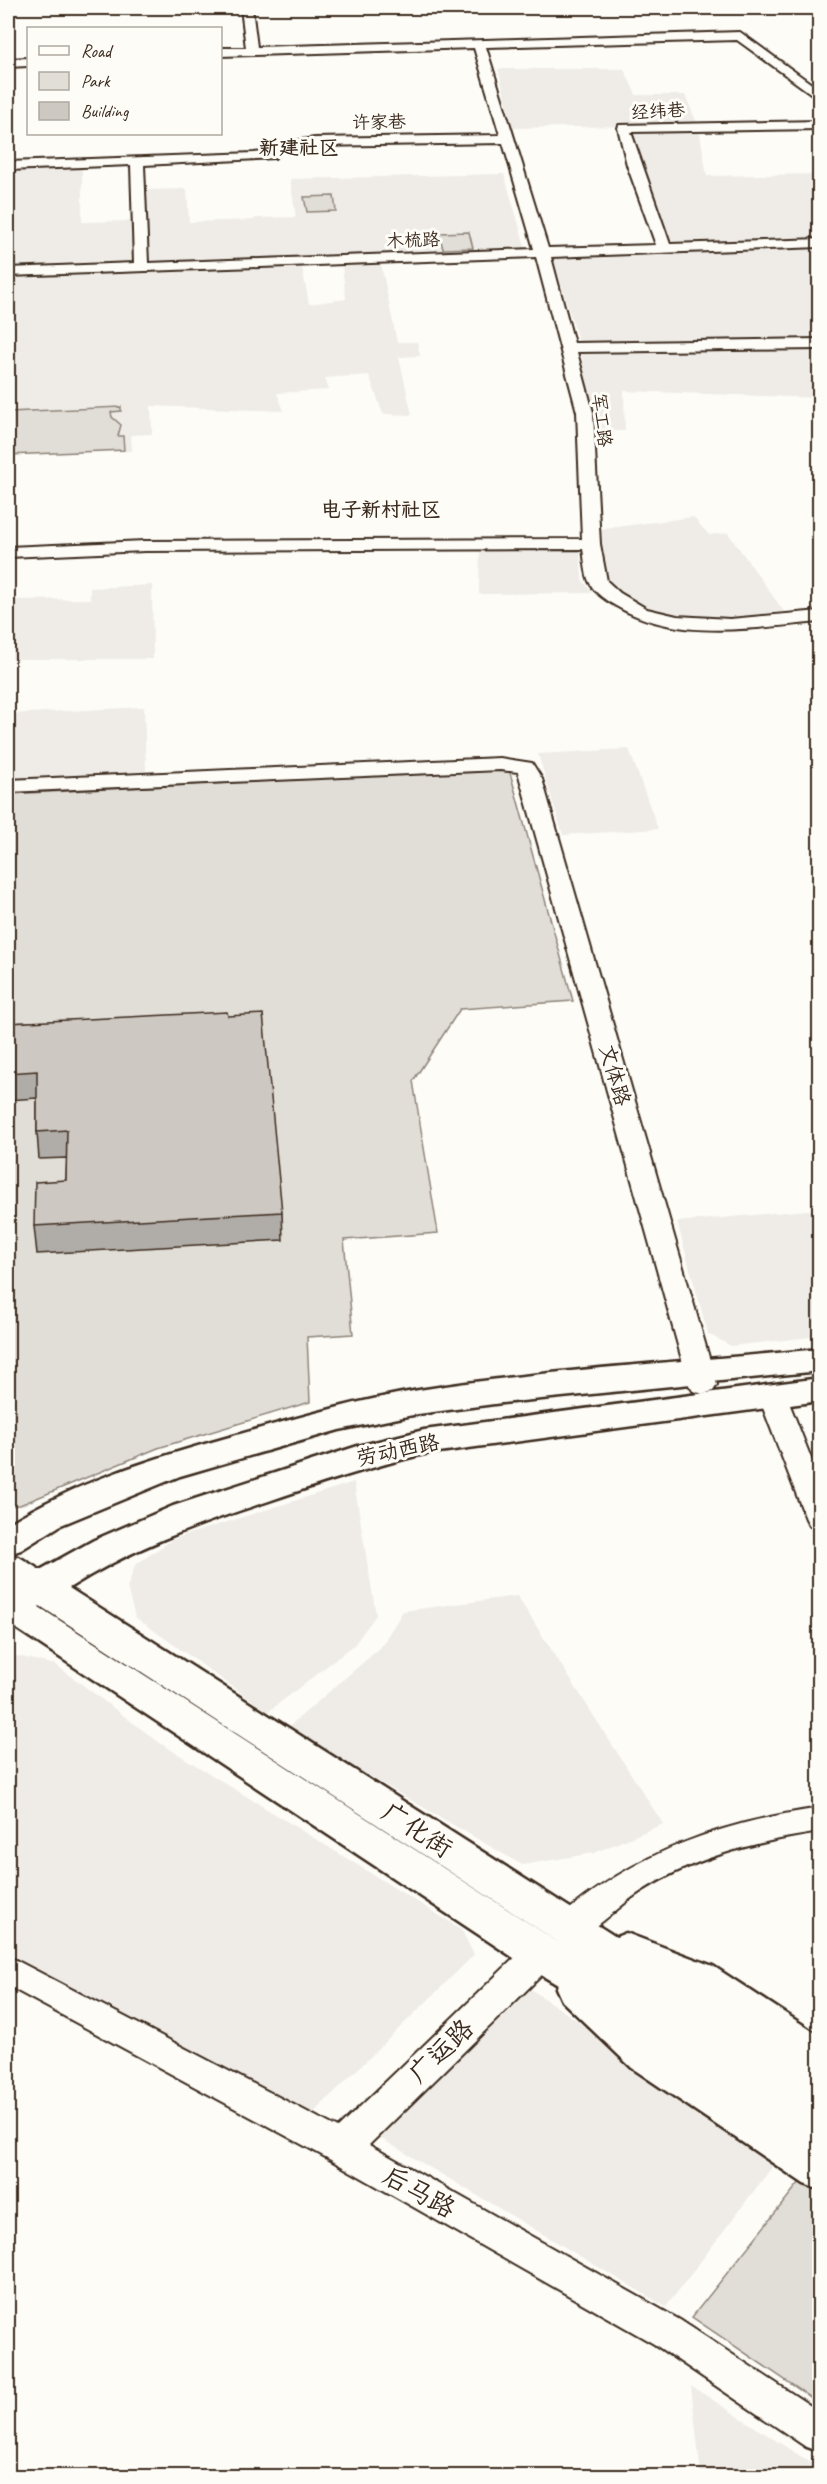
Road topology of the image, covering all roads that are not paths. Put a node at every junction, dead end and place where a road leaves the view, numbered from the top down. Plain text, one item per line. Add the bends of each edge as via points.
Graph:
1 (246, 8) edge
2 (479, 44) junction
3 (252, 51) junction
4 (222, 52) edge
5 (27, 62) edge
6 (8, 63) edge
7 (819, 96) edge
8 (819, 124) edge
9 (507, 139) junction
10 (137, 161) junction
11 (8, 166) edge
12 (819, 243) edge
13 (665, 250) junction
14 (543, 255) junction
15 (141, 269) junction
16 (8, 272) edge
17 (819, 344) edge
18 (568, 348) junction
19 (591, 544) junction
20 (8, 552) edge
21 (819, 616) edge
22 (8, 786) edge
23 (819, 1360) edge
24 (701, 1379) junction
25 (819, 1389) edge
26 (772, 1395) junction
27 (819, 1519) edge
28 (8, 1541) edge
29 (14, 1596) edge
30 (819, 1820) edge
31 (556, 1941) junction
32 (8, 1971) edge
33 (819, 2060) edge
34 (819, 2102) edge
35 (819, 2133) edge
36 (342, 2148) junction
37 (819, 2170) edge
38 (819, 2434) edge

1 - 3 street
2 - 3 street
2 - 7 street via 740,36
2 - 9 street, 军工路
3 - 4 street
5 - 6 street
8 - 13 street, 经纬巷 via 624,128
9 - 10 street, 许家巷 via 315,142 270,148 270,154 254,157
9 - 14 street, 军工路
10 - 11 street, 许家巷
10 - 15 street
12 - 13 street, 木梳路
13 - 14 street, 木梳路
14 - 15 street, 木梳路
14 - 18 street, 军工路
15 - 16 street, 木梳路
17 - 18 street
18 - 19 street, 军工路 via 585,412
19 - 20 street via 189,545
19 - 21 street, 军工路 via 598,583 641,613 677,622 730,625
22 - 24 street, 文体路 via 500,764 525,767 532,779
23 - 24 main road, 劳动西路
24 - 28 main road, 劳动西路 via 428,1401 337,1419 167,1467 48,1516
25 - 26 main road, 劳动西路
26 - 27 street
26 - 29 main road, 劳动西路 via 424,1442 357,1458 186,1515
29 - 31 main road, 广化街
30 - 31 street, 广运路 via 775,1826 710,1843 651,1869 582,1916
31 - 33 main road via 698,1979
31 - 34 main road, 广化街
31 - 35 main road, 广化街 via 639,2010
31 - 36 street, 广运路
31 - 37 main road via 648,2055
32 - 36 street, 后马路
36 - 38 street, 后马路 via 667,2332

